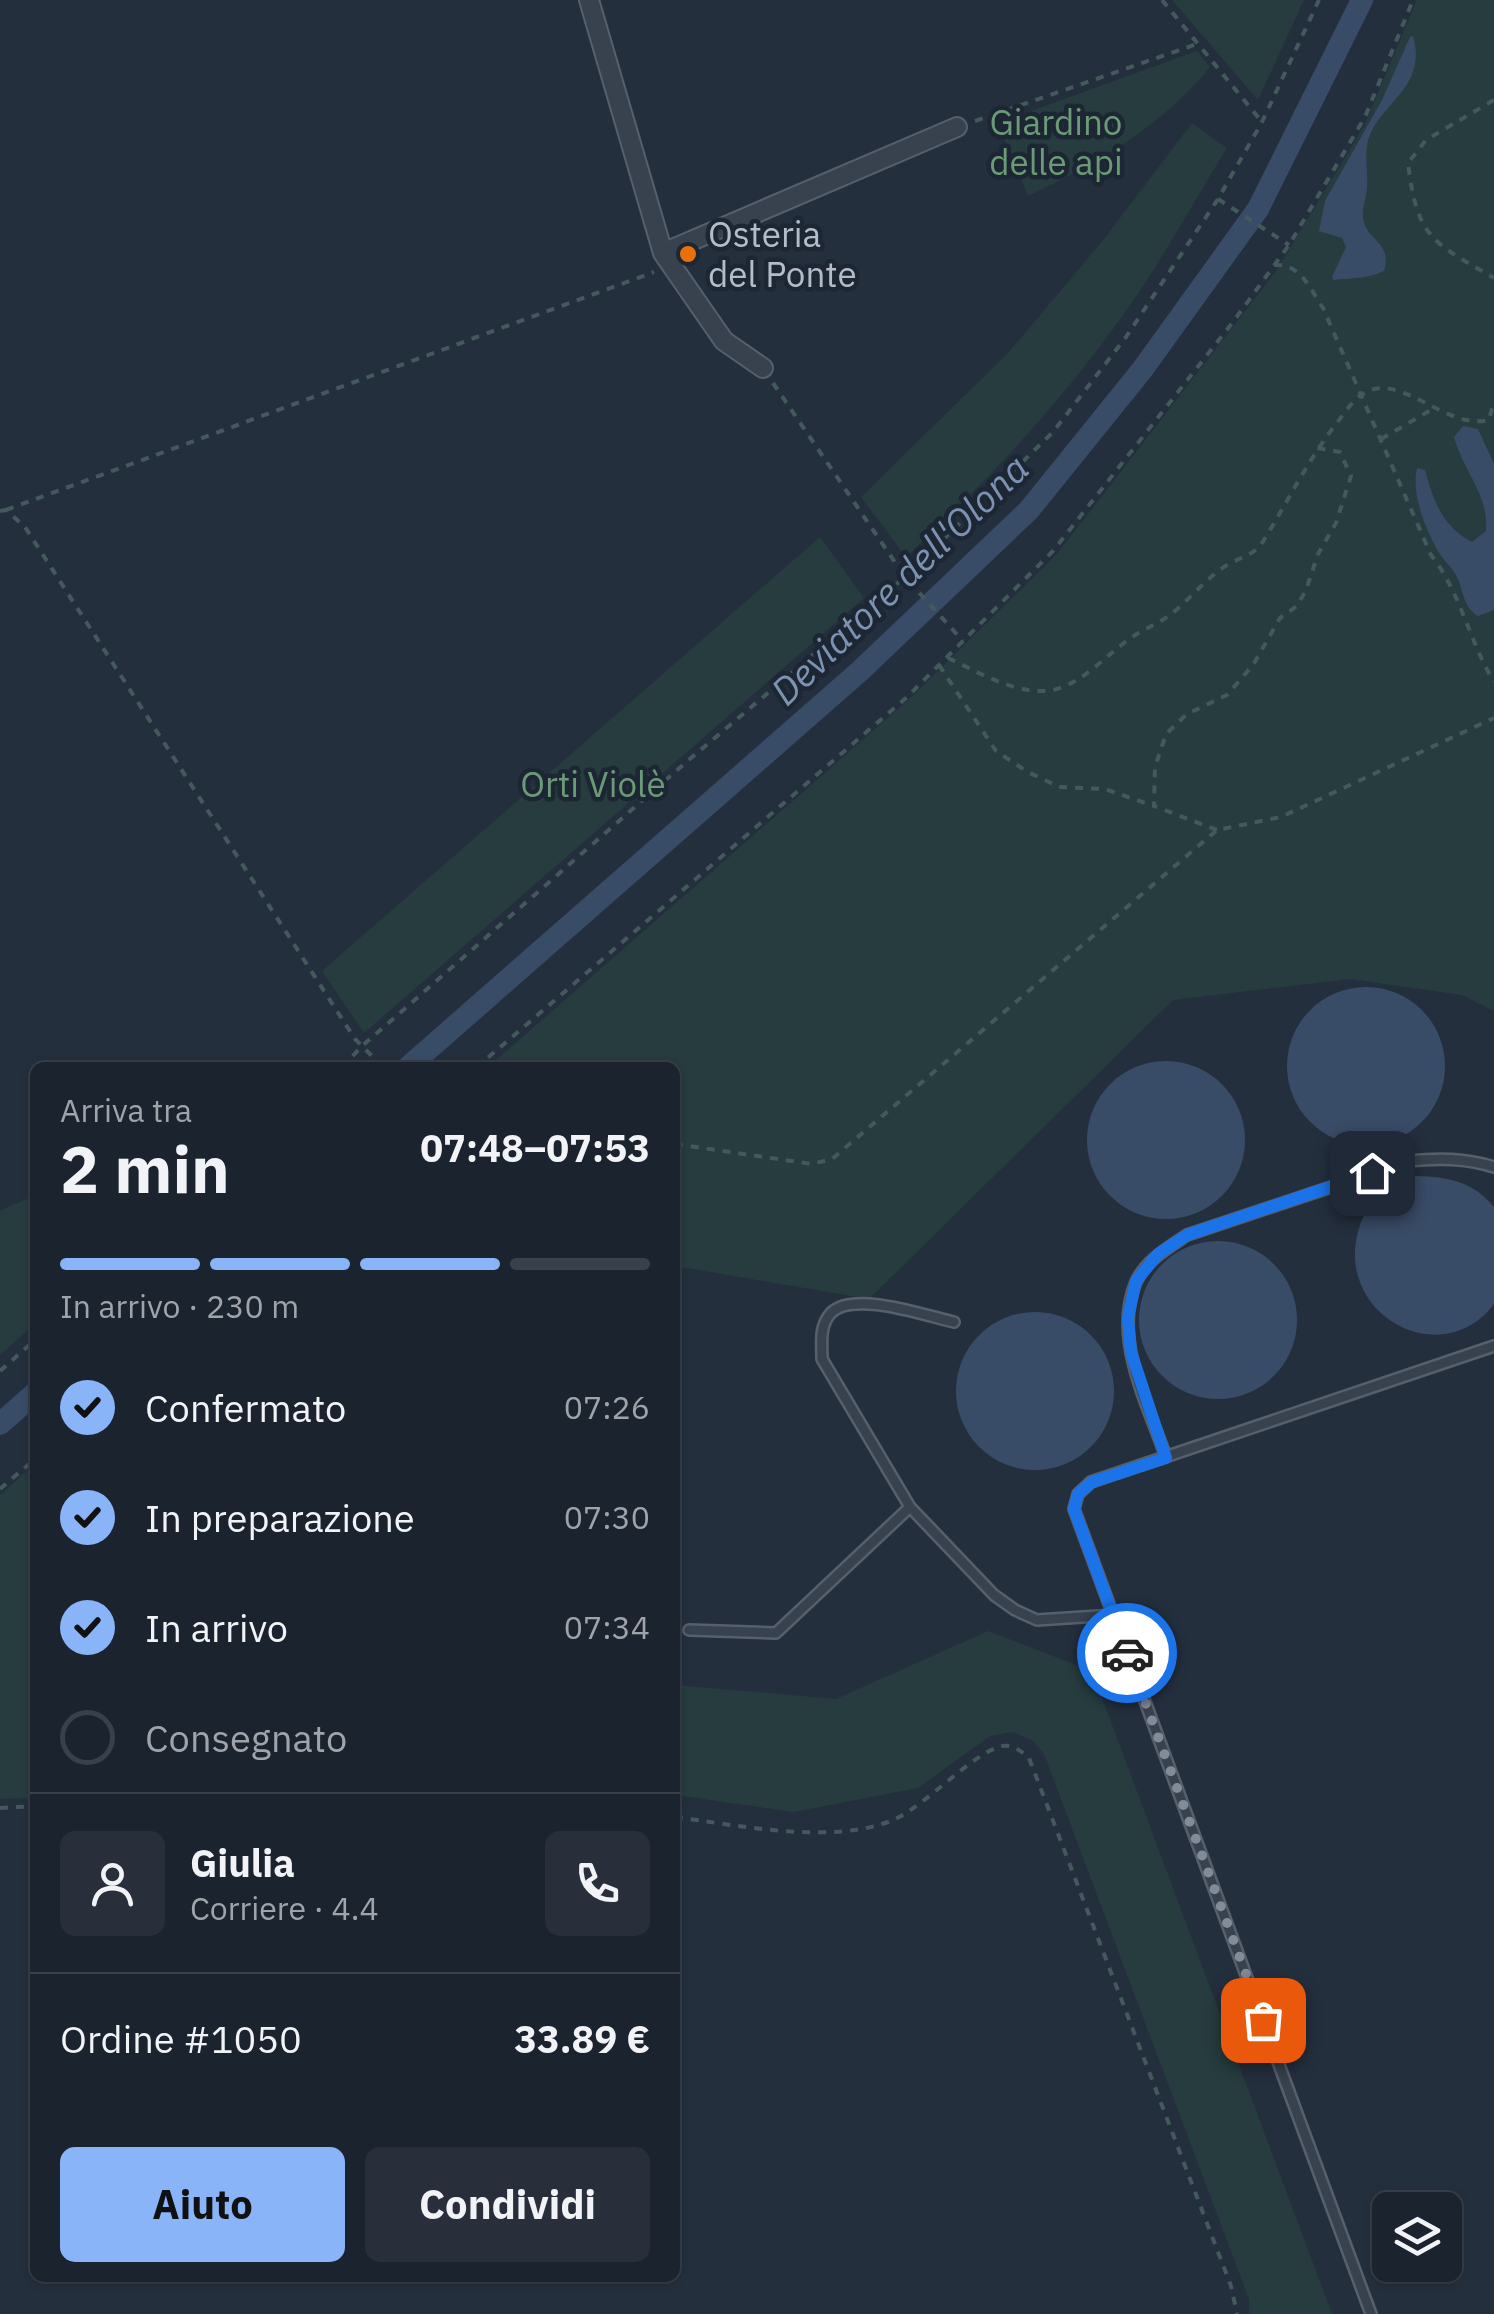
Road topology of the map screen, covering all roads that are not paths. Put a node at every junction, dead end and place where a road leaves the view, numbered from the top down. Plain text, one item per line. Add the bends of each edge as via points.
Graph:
1 (589, 0) edge
2 (957, 127) road end
3 (668, 259) junction
4 (763, 368) road end
5 (1494, 1167) edge
6 (954, 1322) dead end
7 (1494, 1346) edge
8 (1166, 1458) junction
9 (910, 1507) junction
10 (1113, 1615) junction
11 (689, 1630) dead end
12 (1371, 2314) edge

1 - 3 street
2 - 3 street
3 - 4 street via 724,341
5 - 8 lane via 1473,1160 1409,1161 1187,1235 1158,1254 1136,1281 1128,1318 1131,1352
6 - 9 lane via 878,1304 842,1305 821,1333 822,1359
7 - 8 lane
8 - 10 lane via 1092,1482 1078,1494 1074,1509
9 - 10 lane via 1015,1610 1037,1620
9 - 11 lane via 776,1634
10 - 12 lane

